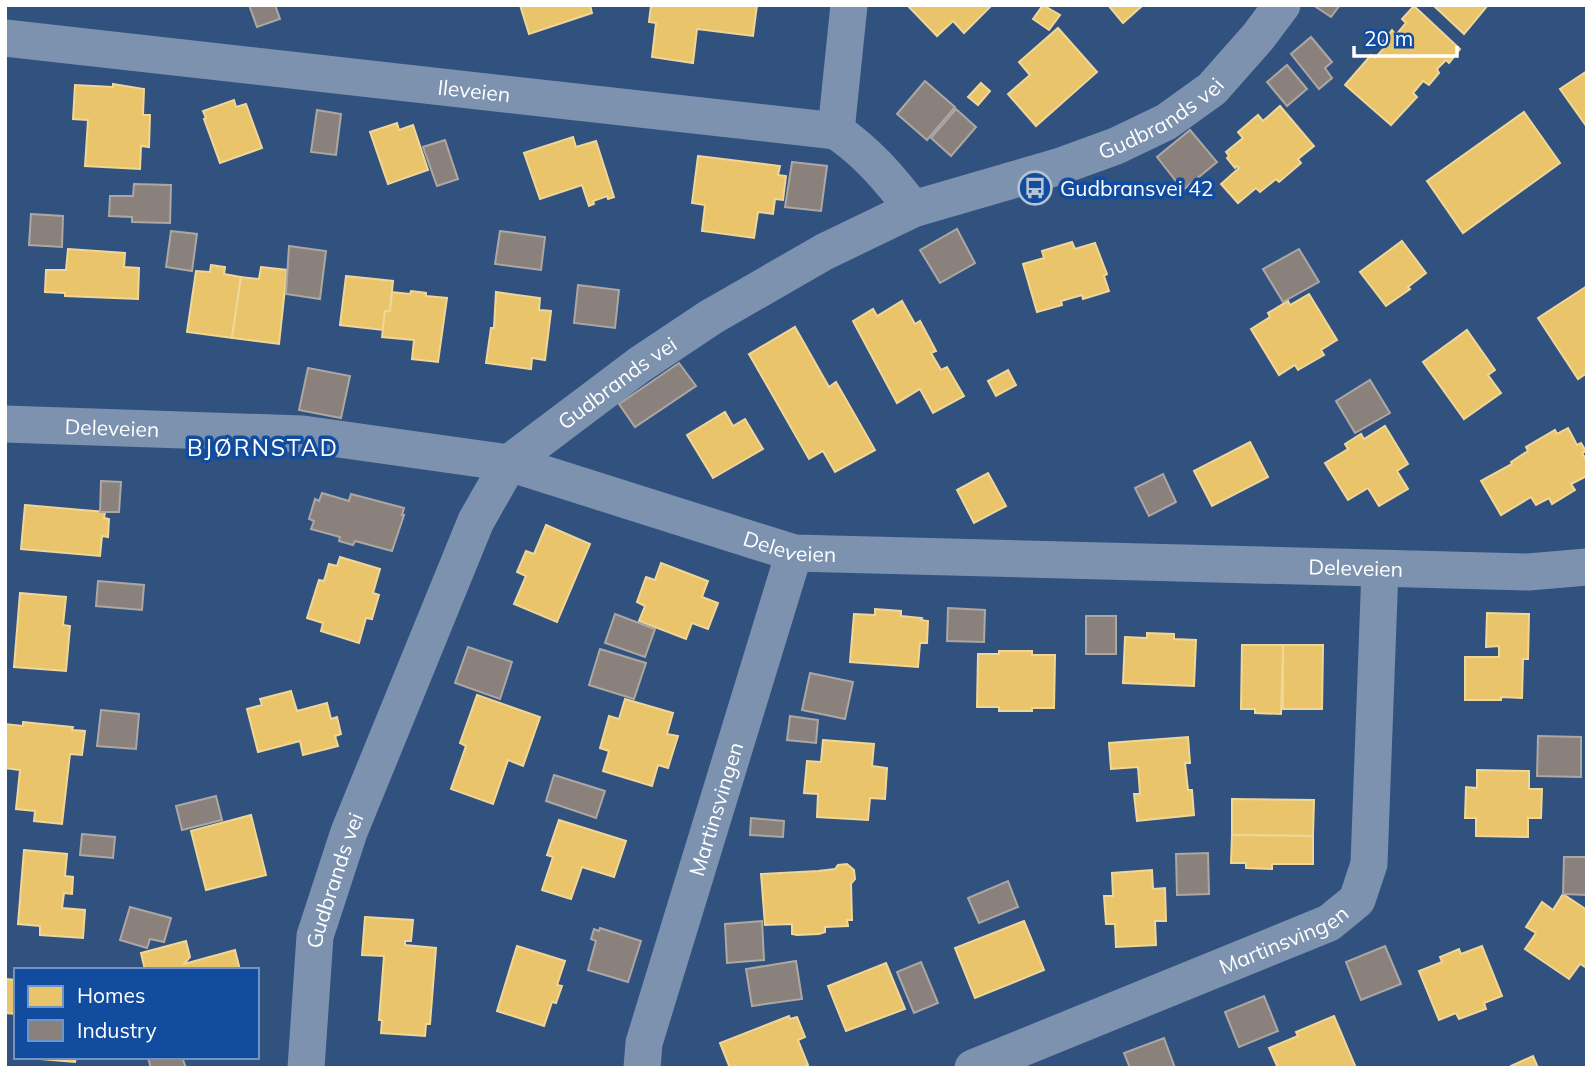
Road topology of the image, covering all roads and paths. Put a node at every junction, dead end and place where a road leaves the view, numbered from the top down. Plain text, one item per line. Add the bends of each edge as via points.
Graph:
1 (849, 5) edge
2 (1282, 5) edge
3 (5, 38) edge
4 (836, 131) junction
5 (913, 209) junction
6 (5, 424) edge
7 (509, 463) junction
8 (794, 553) junction
9 (1587, 567) edge
10 (1380, 569) junction
11 (306, 1068) edge
12 (642, 1068) edge
13 (974, 1068) edge

1 - 4 street
2 - 5 street, Gudbrands vei via 1212,89 1166,122 1061,166
3 - 4 street, Ileveien
4 - 5 street, Ileveien via 860,147
5 - 7 street, Gudbrands vei via 824,252 711,317
6 - 7 street, Deleveien via 303,435
7 - 8 street, Deleveien
7 - 11 street, Gudbrands vei via 476,521 345,845 315,936
8 - 10 street, Deleveien
8 - 12 street, Martinsvingen via 644,1043
9 - 10 street, Deleveien via 1528,572
10 - 13 street, Martinsvingen via 1369,864 1357,900 1329,923

